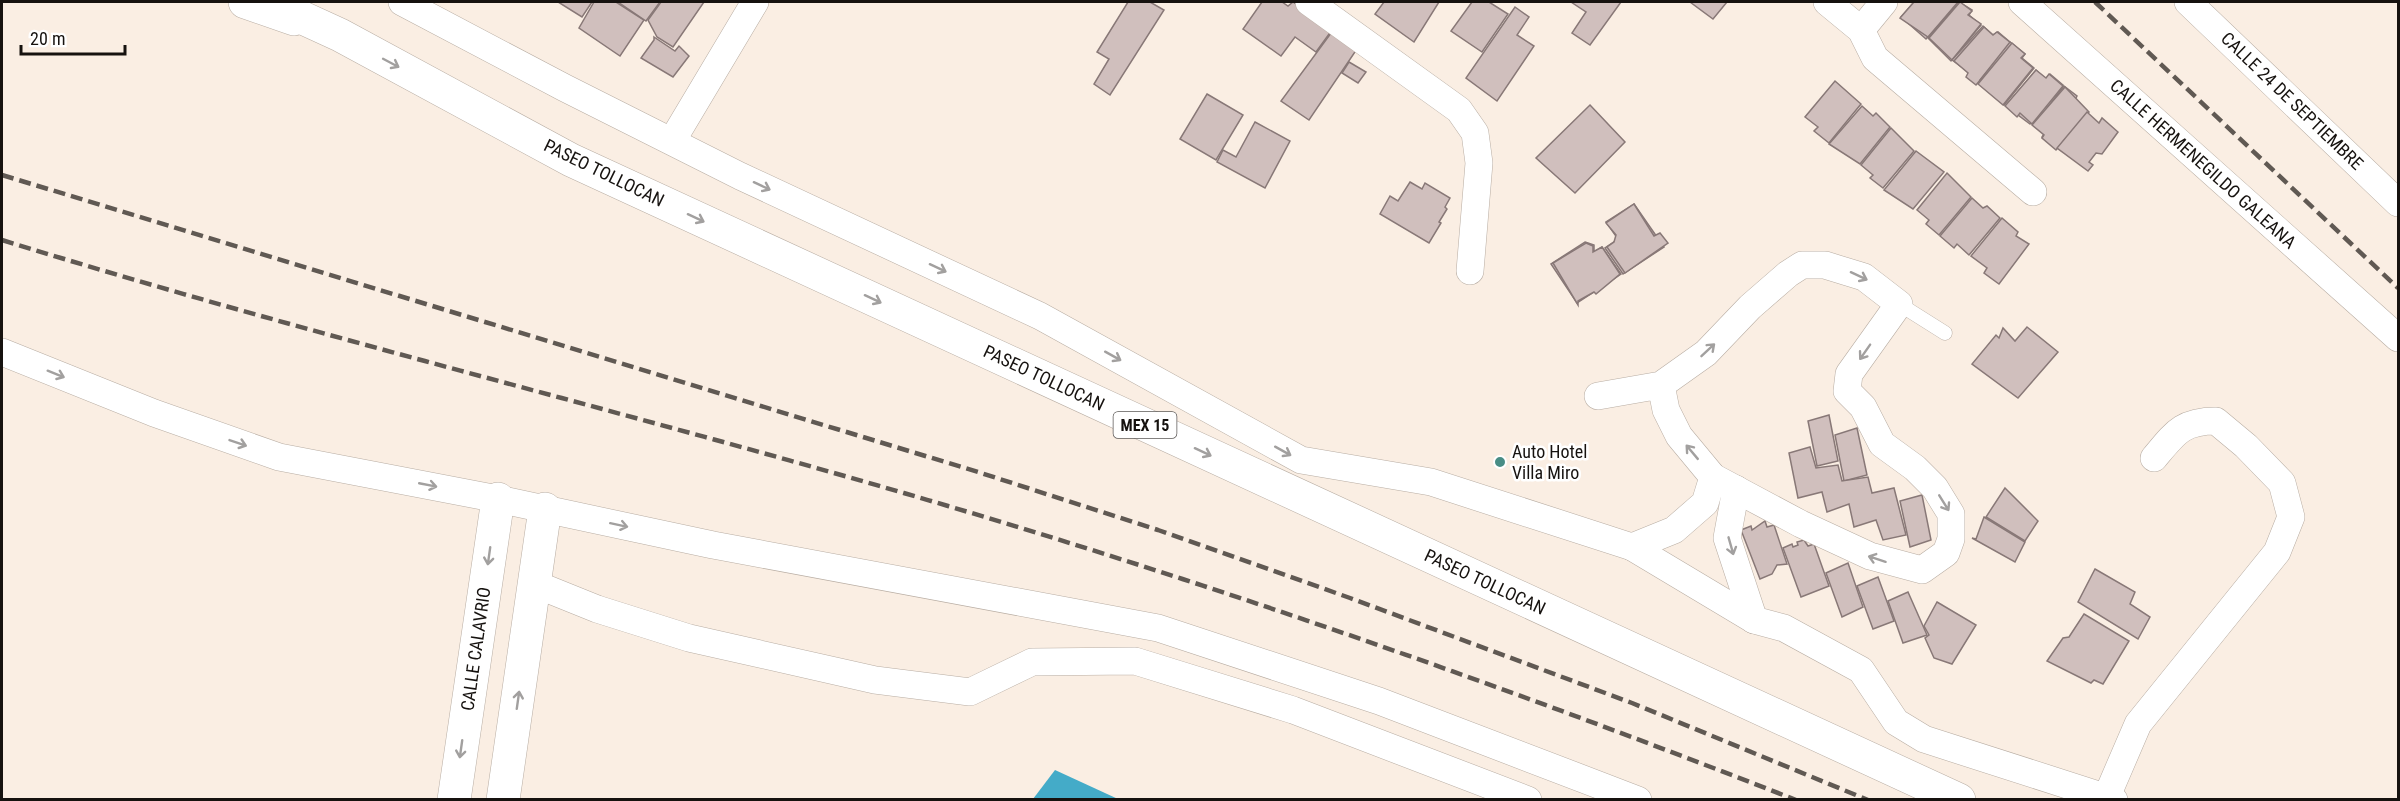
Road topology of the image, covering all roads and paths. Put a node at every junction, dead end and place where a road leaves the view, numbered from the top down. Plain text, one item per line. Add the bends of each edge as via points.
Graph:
1 (245, 2) edge
2 (268, 2) edge
3 (402, 2) edge
4 (755, 2) edge
5 (1309, 2) edge
6 (1827, 2) edge
7 (1884, 2) edge
8 (2022, 2) edge
9 (2188, 2) edge
10 (1861, 30) junction
11 (340, 35) junction
12 (672, 141) junction
13 (2033, 192) dead end
14 (2398, 201) edge
15 (1470, 271) dead end
16 (1899, 304) junction
17 (2394, 327) edge
18 (1945, 333) dead end
19 (2, 352) edge
20 (1661, 385) junction
21 (1598, 396) dead end
22 (2154, 458) dead end
23 (1725, 483) junction
24 (498, 499) junction
25 (545, 509) junction
26 (1632, 547) junction
27 (535, 584) junction
28 (1754, 620) junction
29 (2110, 798) edge
30 (454, 800) edge
31 (503, 800) edge
32 (1528, 800) edge
33 (1638, 800) edge
34 (1959, 800) edge

1 - 11 main road
2 - 11 main road, PASEO TOLLOCAN / MEX 15
3 - 12 street
4 - 12 street
5 - 15 street via 1459,110 1475,133 1479,163
6 - 10 street
7 - 10 street
8 - 17 street, CALLE HERMENEGILDO GALEANA
9 - 14 street, CALLE 24 DE SEPTIEMBRE
10 - 13 street via 1875,58
11 -> 34 main road, PASEO TOLLOCAN / MEX 15 via 571,160
12 -> 26 street via 1040,316 1300,460 1431,482
16 - 18 lane
20 -> 16 street via 1706,353 1750,307 1802,266 1825,265 1864,277
16 -> 23 street via 1849,374 1847,391 1863,407 1882,444 1935,488 1951,514 1951,539 1946,554 1922,570 1870,556
19 -> 24 street via 154,413 279,457
20 - 21 street
23 -> 20 street via 1679,436 1666,410
22 - 29 street via 2177,431 2194,421 2216,421 2282,483 2291,517 2277,552 2138,724
23 - 26 street via 1674,530
23 -> 28 street via 1727,538
24 - 25 street
24 -> 30 main road, CALLE CALAVRIO
25 - 27 main road
25 -> 33 street via 713,545 1158,628 1379,701
26 - 28 street
31 -> 27 main road
27 - 32 street via 597,609 689,638 874,680 970,692 1032,662 1135,661 1293,710
28 - 29 street via 1784,628 1861,670 1896,722 1924,739

